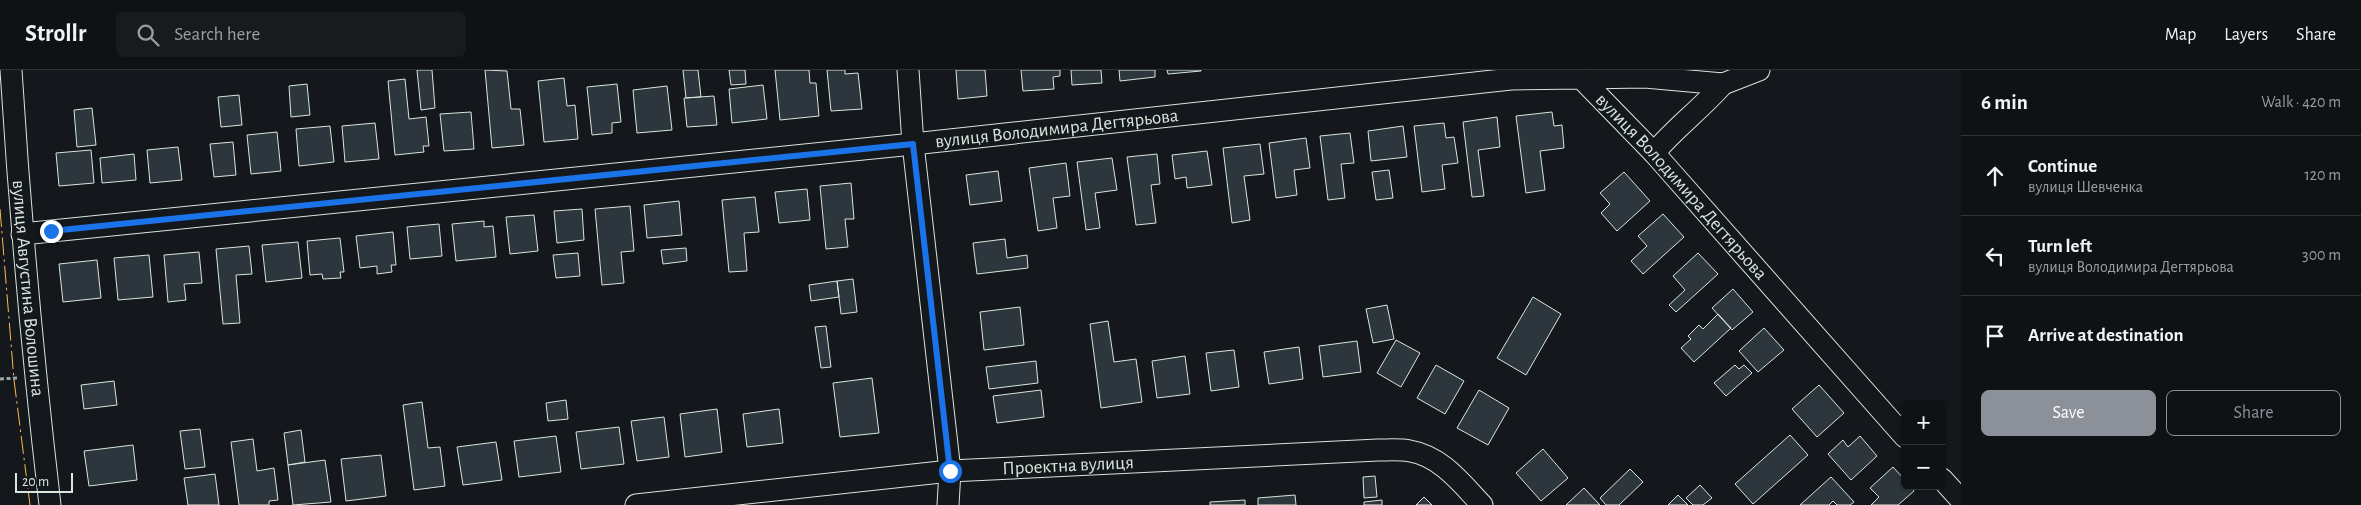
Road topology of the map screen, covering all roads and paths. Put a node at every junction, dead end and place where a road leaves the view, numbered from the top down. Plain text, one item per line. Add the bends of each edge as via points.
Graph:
1 (10, 70) edge
2 (908, 70) edge
3 (1759, 70) edge
4 (1581, 78) junction
5 (1723, 84) junction
6 (913, 144) junction
7 (1654, 154) junction
8 (22, 234) junction
9 (1901, 432) edge
10 (950, 471) junction
11 (1946, 483) edge
12 (1961, 500) edge
13 (50, 505) edge
14 (636, 505) edge
15 (948, 505) edge
16 (1482, 505) edge

1 - 8 street, вулиця Августина Волошина
2 - 6 street
3 - 5 street
4 - 5 street via 1645,77
4 - 6 street, вулиця Володимира Дегтярьова via 1511,79
4 - 7 street, вулиця Володимира Дегтярьова
5 - 7 street via 1708,102 1668,136
6 - 8 street, вулиця Володимира Дегтярьова
6 - 10 street
7 - 9 street, вулиця Володимира Дегтярьова
8 - 13 street, вулиця Августина Волошина
10 - 14 street, Проектна вулиця
10 - 15 street
10 - 16 street, Проектна вулиця via 1411,451 1433,459 1454,475
11 - 12 street

